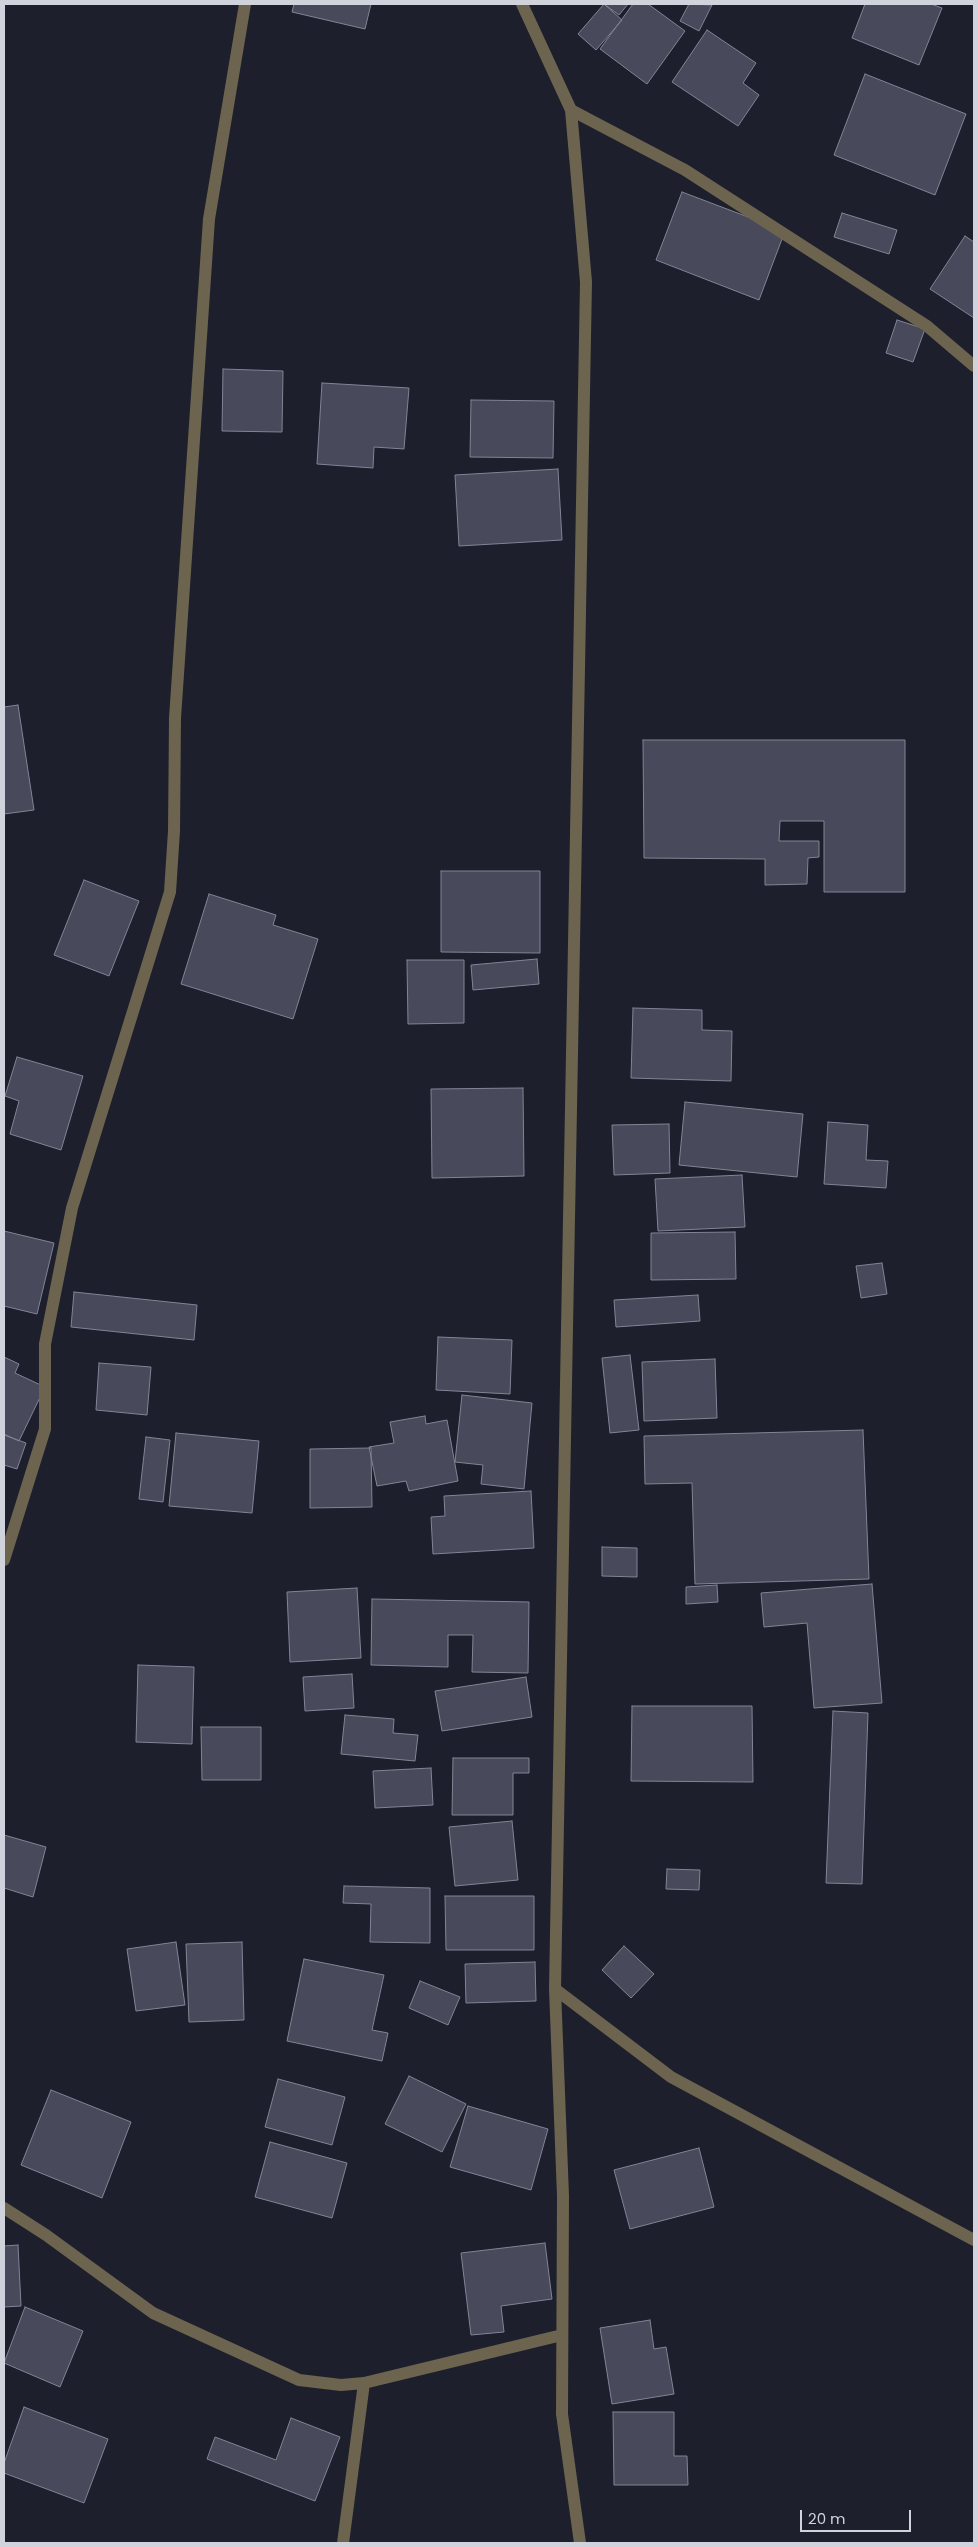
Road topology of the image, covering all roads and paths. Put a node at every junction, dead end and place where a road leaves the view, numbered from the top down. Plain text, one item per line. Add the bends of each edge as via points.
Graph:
1 (245, 4) edge
2 (522, 4) edge
3 (571, 110) junction
4 (974, 366) edge
5 (4, 1560) edge
6 (555, 1989) junction
7 (4, 2208) edge
8 (974, 2240) edge
9 (562, 2335) junction
10 (364, 2383) junction
11 (342, 2543) edge
12 (580, 2543) edge

1 - 5 street via 209,219 175,718 170,892 72,1208 46,1344 45,1429
2 - 3 street
3 - 4 street via 686,170 927,326
3 - 6 street via 586,282
6 - 8 street via 672,2077
6 - 9 street via 563,2196
7 - 10 street via 153,2313 299,2380 341,2386
9 - 10 street
9 - 12 street via 562,2414
10 - 11 street

